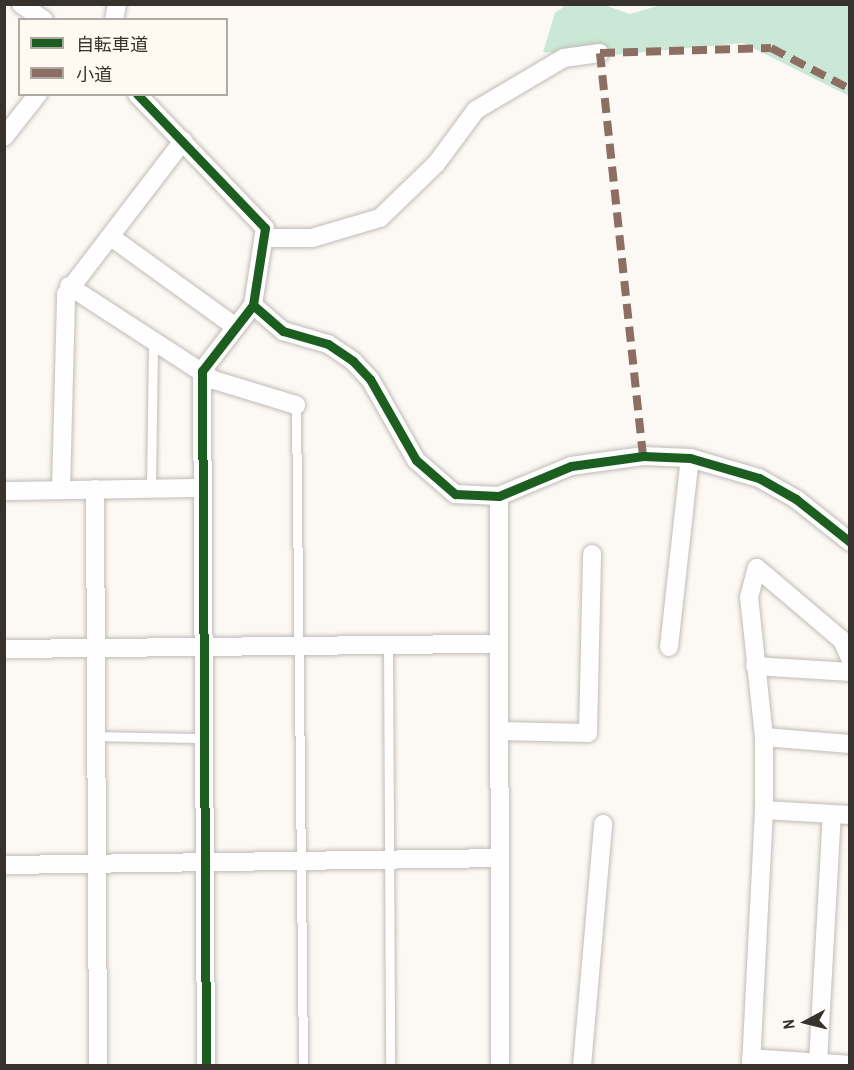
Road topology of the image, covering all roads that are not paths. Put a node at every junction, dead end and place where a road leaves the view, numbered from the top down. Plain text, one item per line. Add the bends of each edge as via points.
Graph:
1 (21, 4) edge
2 (41, 18) edge
3 (600, 53) dead end
4 (37, 96) edge
5 (139, 96) edge
6 (4, 137) edge
7 (183, 141) junction
8 (111, 237) junction
9 (267, 238) junction
10 (69, 286) junction
11 (253, 305) junction
12 (236, 327) junction
13 (153, 340) junction
14 (202, 371) junction
15 (296, 405) joint
16 (690, 458) junction
17 (151, 488) junction
18 (202, 488) junction
19 (95, 489) junction
20 (61, 490) junction
21 (4, 491) edge
22 (499, 496) junction
23 (849, 542) edge
24 (592, 554) dead end
25 (388, 644) junction
26 (499, 644) junction
27 (298, 645) junction
28 (203, 646) junction
29 (669, 646) dead end
30 (95, 648) junction
31 (4, 649) edge
32 (849, 658) edge
33 (755, 666) junction
34 (849, 672) edge
35 (499, 731) junction
36 (96, 736) junction
37 (764, 737) junction
38 (204, 738) junction
39 (849, 744) edge
40 (764, 810) junction
41 (841, 815) edge
42 (603, 824) dead end
43 (499, 858) junction
44 (389, 860) junction
45 (301, 861) junction
46 (205, 862) junction
47 (97, 864) junction
48 (4, 865) edge
49 (751, 1062) edge
50 (824, 1064) edge
51 (98, 1065) edge
52 (206, 1065) edge
53 (303, 1065) edge
54 (390, 1065) edge
55 (500, 1065) edge
56 (582, 1065) edge
57 (849, 1065) edge

1 - 2 street
3 - 9 street via 564,58 476,110 436,164 380,218 312,238
4 - 6 street
5 - 7 street
7 - 8 street
7 - 9 street via 259,220
8 - 10 street
8 - 12 street
9 - 11 street
10 - 13 street
10 - 20 street
11 - 12 street
11 - 22 street via 283,331 328,344 353,362 370,379 416,460 438,482 455,494
12 - 14 street
13 - 14 street
13 - 17 lane
14 - 15 street via 214,380
14 - 18 street
15 - 27 lane
16 - 22 street via 643,456 571,466
16 - 23 street via 759,478 796,499
16 - 29 street
17 - 18 street
17 - 19 street
18 - 28 street
19 - 20 street
19 - 30 street
20 - 21 street
22 - 26 street
24 - 35 street via 588,733
25 - 26 street
25 - 27 street
25 - 44 lane
26 - 35 street
27 - 28 street
27 - 45 lane
28 - 30 street
28 - 38 street
30 - 31 street
30 - 36 street
32 - 33 street via 842,640 757,568 749,597
33 - 34 street
33 - 37 street
35 - 43 street
36 - 38 lane
36 - 47 street
37 - 39 street
37 - 40 street
38 - 46 street
40 - 41 street
40 - 49 street
41 - 50 street
42 - 56 street
43 - 44 street
43 - 55 street
44 - 45 street
44 - 54 lane
45 - 46 street
45 - 53 lane
46 - 47 street
46 - 52 street
47 - 48 street
47 - 51 street
49 - 50 street
50 - 57 street

